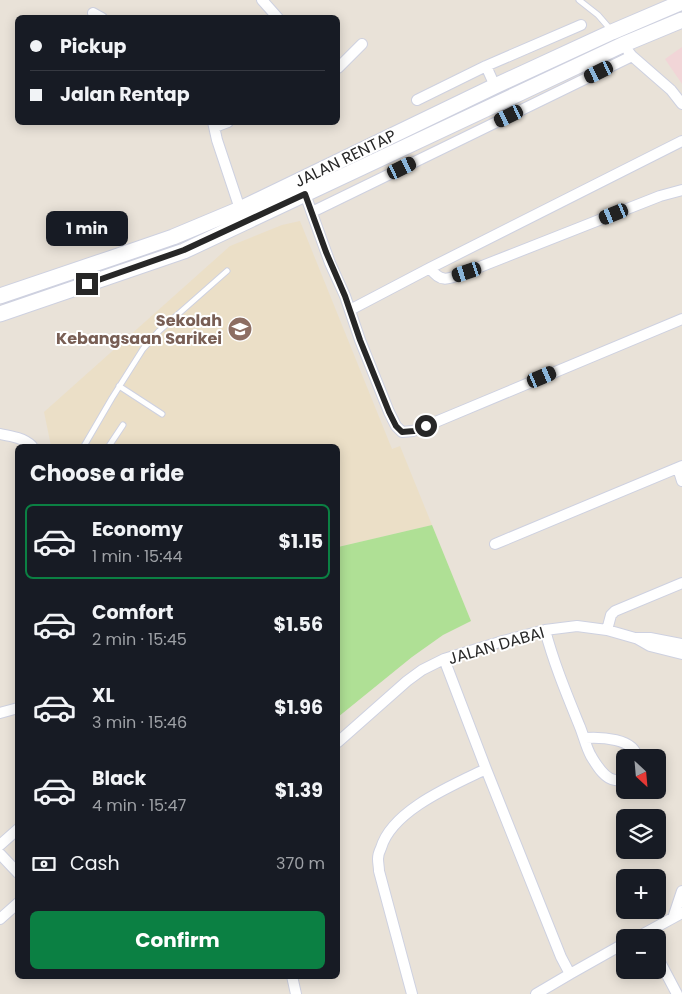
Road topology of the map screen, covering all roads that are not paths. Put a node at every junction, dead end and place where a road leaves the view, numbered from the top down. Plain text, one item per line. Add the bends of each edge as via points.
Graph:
1 (262, 0) edge
2 (578, 0) edge
3 (682, 2) edge
4 (275, 15) edge
5 (682, 20) edge
6 (581, 24) dead end
7 (612, 32) junction
8 (362, 44) dead end
9 (627, 50) junction
10 (340, 66) edge
11 (486, 66) junction
12 (495, 86) junction
13 (417, 100) dead end
14 (682, 104) edge
15 (214, 125) edge
16 (682, 141) edge
17 (682, 190) edge
18 (305, 194) junction
19 (240, 209) junction
20 (312, 212) junction
21 (430, 268) junction
22 (228, 271) dead end
23 (0, 296) edge
24 (350, 310) junction
25 (0, 314) edge
26 (682, 319) edge
27 (119, 386) junction
28 (162, 414) dead end
29 (123, 425) dead end
30 (0, 434) edge
31 (31, 444) edge
32 (85, 444) edge
33 (110, 444) edge
34 (680, 467) edge
35 (682, 481) edge
36 (495, 544) dead end
37 (682, 583) edge
38 (545, 630) junction
39 (607, 630) junction
40 (635, 638) junction
41 (682, 644) edge
42 (682, 654) edge
43 (444, 658) junction
44 (15, 709) edge
45 (0, 713) edge
46 (585, 738) junction
47 (340, 740) edge
48 (634, 749) edge
49 (486, 768) junction
50 (616, 780) edge
51 (15, 832) edge
52 (0, 846) edge
53 (0, 854) edge
54 (15, 870) edge
55 (682, 891) edge
56 (15, 906) edge
57 (677, 916) edge
58 (0, 919) edge
59 (654, 929) edge
60 (616, 948) edge
61 (666, 973) edge
62 (570, 974) junction
63 (293, 979) edge
64 (296, 994) edge
65 (412, 994) edge
66 (536, 994) edge
67 (677, 994) edge

1 - 4 street
2 - 7 lane via 598,15
3 - 7 main road, JALAN RENTAP
5 - 9 main road, JALAN RENTAP
6 - 11 street
7 - 12 main road, JALAN RENTAP
8 - 10 street
9 - 14 street
9 - 18 main road, JALAN RENTAP
9 - 20 street
11 - 12 street
11 - 13 street
12 - 19 main road, JALAN RENTAP
15 - 19 street
16 - 21 street
17 - 21 street via 450,278 438,277
18 - 20 street
18 - 25 main road, JALAN RENTAP via 184,250
19 - 23 main road, JALAN RENTAP via 173,237
20 - 24 street
21 - 24 street
22 - 27 lane via 160,331 143,349
24 - 26 street via 389,412 402,432 430,425
27 - 28 lane
27 - 32 lane
29 - 33 lane
30 - 31 street
34 - 35 street
34 - 36 street
37 - 39 street via 615,611
38 - 39 street, JALAN DABAI via 577,626
38 - 43 street, JALAN DABAI
38 - 46 street via 561,681
39 - 40 street, JALAN DABAI
40 - 41 street, JALAN DABAI
40 - 42 street via 650,646
43 - 47 street, JALAN DABAI via 407,681
43 - 49 street
44 - 45 street
46 - 48 street via 607,738
46 - 50 street via 600,769
49 - 62 street
49 - 65 street via 428,798 391,829 382,842 379,871
51 - 52 street
53 - 54 street
55 - 57 street
56 - 58 street
57 - 59 street
60 - 62 street
61 - 67 street
62 - 66 street
63 - 64 street

